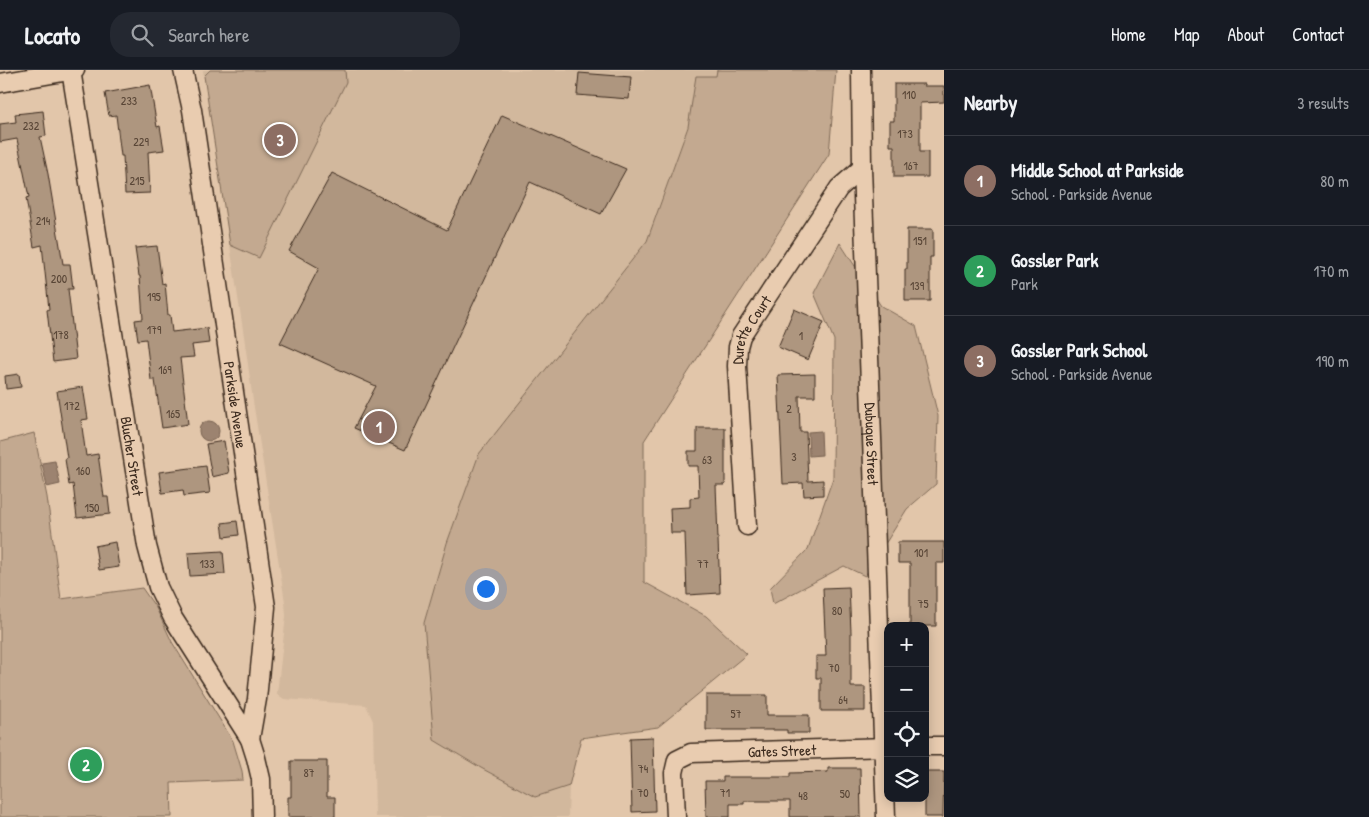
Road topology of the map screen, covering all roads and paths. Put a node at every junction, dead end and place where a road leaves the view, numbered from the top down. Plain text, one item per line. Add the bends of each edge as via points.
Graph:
1 (72, 70) edge
2 (183, 70) edge
3 (861, 70) edge
4 (0, 83) edge
5 (862, 168) junction
6 (747, 526) dead end
7 (885, 712) edge
8 (250, 739) junction
9 (929, 746) edge
10 (944, 746) edge
11 (884, 747) edge
12 (886, 757) edge
13 (262, 817) edge
14 (676, 817) edge
15 (886, 817) edge

1 - 4 street
1 - 8 street, Blucher Street via 147,546 158,587 173,618
2 - 8 street, Parkside Avenue via 192,110 266,607
3 - 5 street, Dubuque Street
5 - 6 street, Durette Court via 838,188 741,336 738,366
5 - 7 street, Dubuque Street
8 - 13 street, Blucher Street via 261,779
9 - 10 street
11 - 14 street, Gates Street via 691,754 677,760 674,773
12 - 15 street, Dubuque Street

